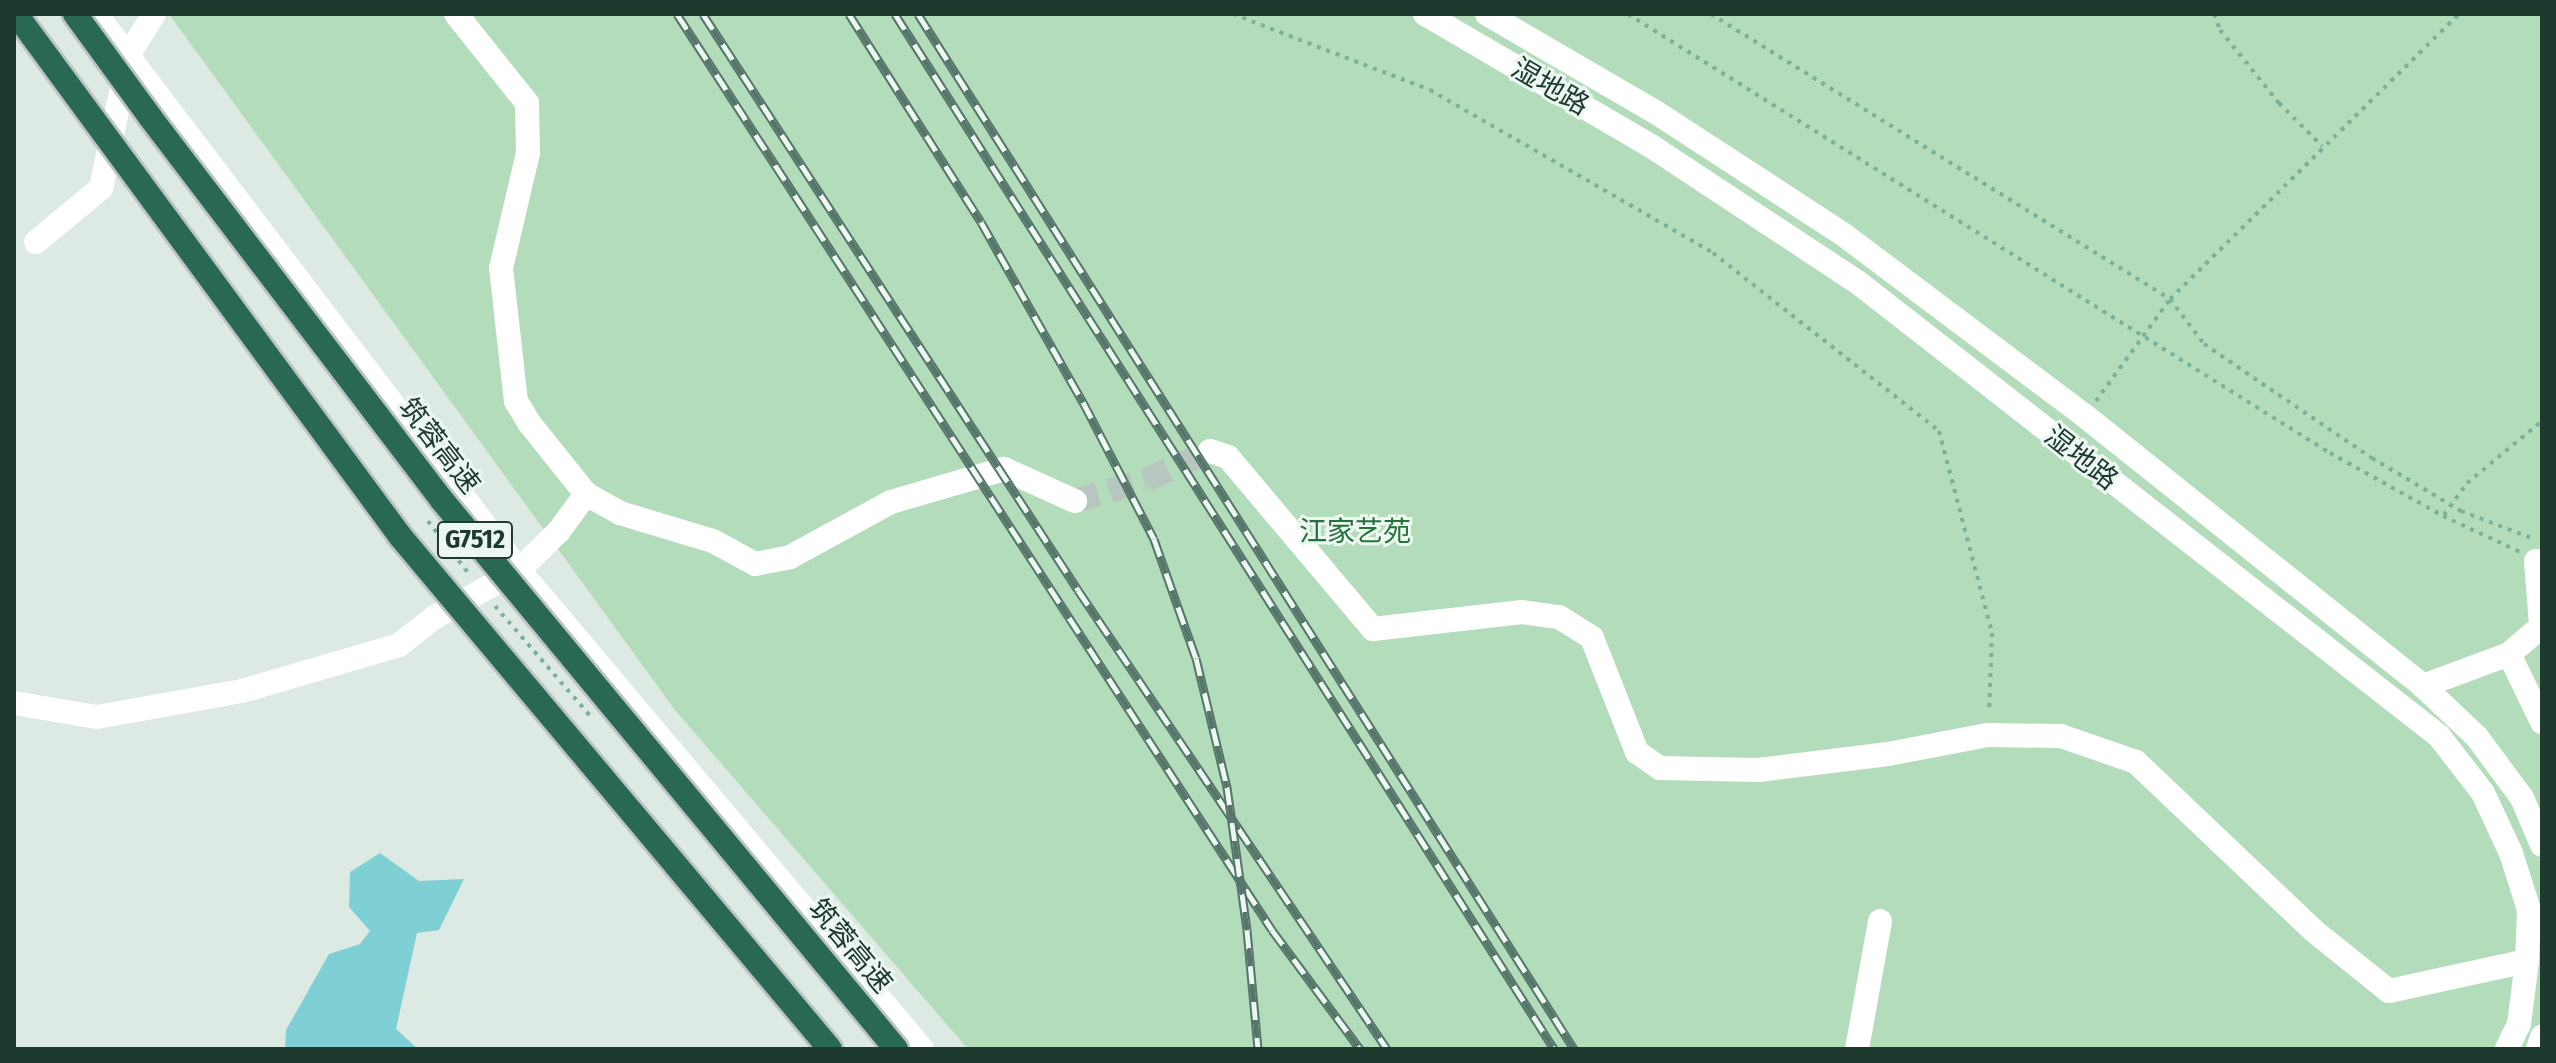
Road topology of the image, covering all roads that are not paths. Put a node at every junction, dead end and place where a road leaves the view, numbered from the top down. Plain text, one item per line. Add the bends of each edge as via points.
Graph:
1 (16, 14) edge
2 (75, 14) edge
3 (96, 14) edge
4 (154, 14) edge
5 (456, 14) edge
6 (1425, 14) edge
7 (1487, 14) edge
8 (129, 62) junction
9 (36, 242) dead end
10 (1210, 451) dead end
11 (586, 494) junction
12 (1075, 501) tunnel mouth
13 (2539, 551) edge
14 (519, 570) junction
15 (2542, 626) edge
16 (2509, 654) junction
17 (2423, 686) junction
18 (14, 703) edge
19 (2542, 722) edge
20 (2542, 845) edge
21 (1880, 921) dead end
22 (2532, 963) edge
23 (2542, 1037) edge
24 (830, 1049) edge
25 (896, 1049) edge
26 (922, 1049) edge
27 (1857, 1049) edge
28 (2507, 1049) edge
29 (2538, 1049) edge

1 - 24 highway, G7512, bridge via 400,536
2 - 25 highway, 筑蓉高速 / G7512, bridge via 441,499
3 - 8 street
4 - 8 street
5 - 11 street via 527,103 528,153 501,268 516,401
6 - 22 street, 湿地路 via 1651,146 1860,284 2439,736 2483,793 2511,853 2529,910
7 - 17 street, 湿地路 via 1657,113 1844,235 2085,416
8 - 9 street via 101,188
8 - 14 street
10 - 22 street via 1228,457 1373,629 1522,612 1559,617 1592,638 1637,752 1660,768 1758,770 1988,735 2061,736 2136,762 2314,931 2389,991
11 - 12 street via 620,513 713,541 755,564 790,557 891,502 1004,469
11 - 14 street via 559,531
13 - 15 street
14 - 18 street via 435,617 399,645 242,691 97,717
14 - 26 street
15 - 16 street
16 - 17 street
16 - 19 street
17 - 20 street, 湿地路 via 2477,737 2522,798
21 - 27 street
22 - 28 street, 湿地路 via 2519,1024
23 - 29 street

